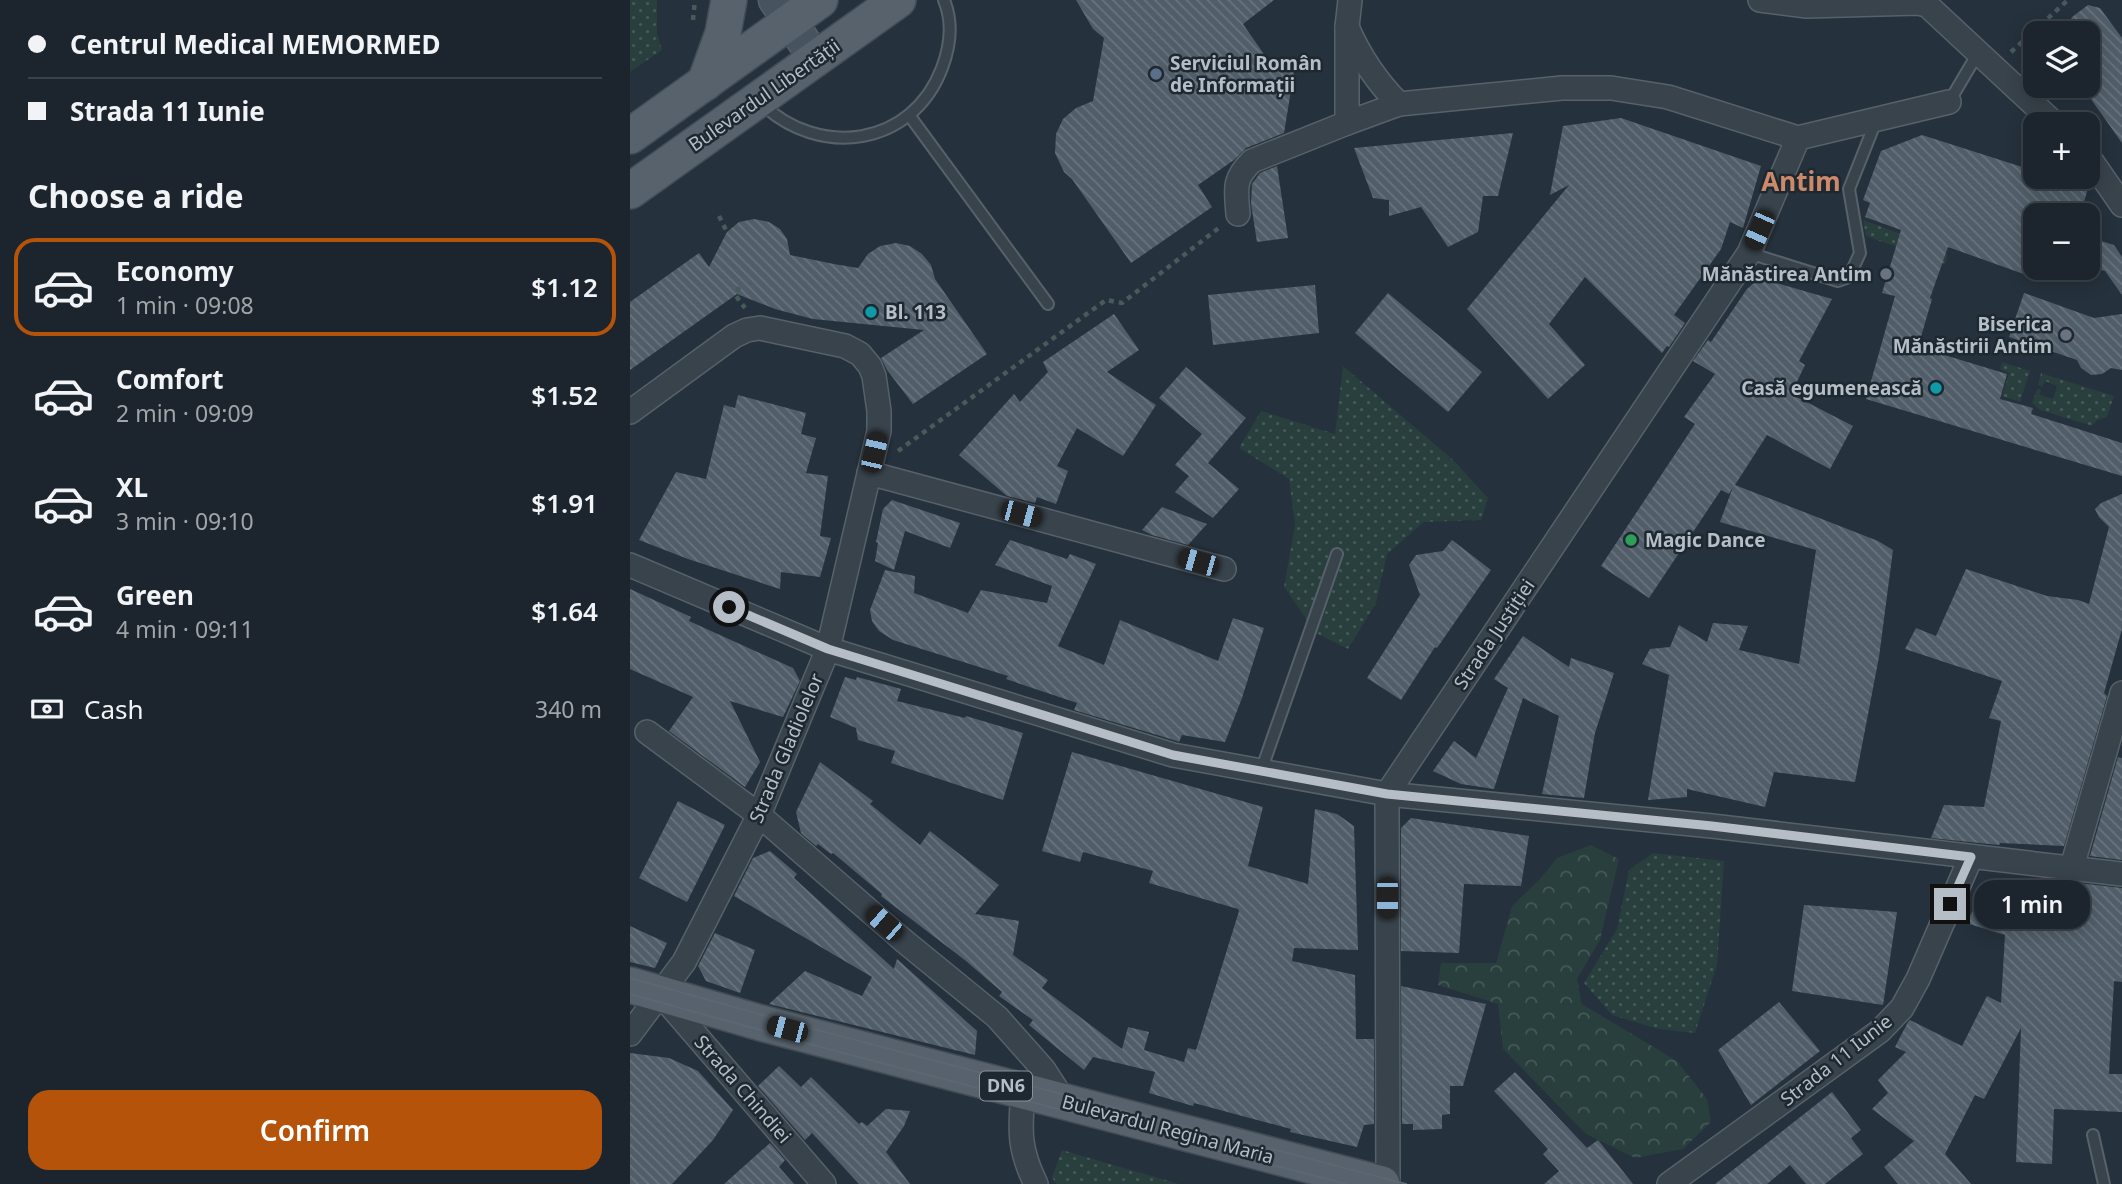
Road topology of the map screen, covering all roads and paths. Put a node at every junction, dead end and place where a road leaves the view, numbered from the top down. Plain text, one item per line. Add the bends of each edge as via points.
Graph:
1 (695, 0) edge
2 (729, 0) edge
3 (820, 0) edge
4 (944, 0) edge
5 (1350, 0) edge
6 (1760, 0) edge
7 (2067, 0) edge
8 (882, 5) edge
9 (783, 11) edge
10 (692, 25) dead end
11 (1347, 27) junction
12 (816, 59) junction
13 (1987, 59) junction
14 (705, 83) junction
15 (759, 100) junction
16 (1949, 102) joint
17 (1399, 104) junction
18 (2042, 112) edge
19 (909, 115) junction
20 (1877, 118) junction
21 (1347, 123) junction
22 (630, 136) edge
23 (1798, 138) junction
24 (2100, 173) edge
25 (630, 191) edge
26 (2122, 205) edge
27 (1238, 214) joint
28 (719, 216) dead end
29 (727, 232) dead end
30 (1749, 253) junction
31 (1048, 304) dead end
32 (630, 412) edge
33 (869, 472) junction
34 (1337, 554) dead end
35 (630, 565) edge
36 (1224, 569) dead end
37 (828, 649) junction
38 (2122, 693) edge
39 (647, 732) dead end
40 (1261, 771) junction
41 (1387, 794) junction
42 (759, 815) junction
43 (1971, 857) junction
44 (2072, 867) junction
45 (2122, 874) edge
46 (645, 990) edge
47 (630, 1034) edge
48 (1023, 1091) junction
49 (1064, 1101) junction
50 (2093, 1135) dead end
51 (1316, 1176) edge
52 (824, 1184) edge
53 (1036, 1184) edge
54 (1382, 1184) edge
55 (1388, 1184) edge
56 (1669, 1184) edge
57 (2104, 1184) edge

1 - 10 path
2 - 14 main road
3 - 9 main road
4 - 19 lane via 950,28 947,54 928,96
5 - 11 street
6 - 13 street via 1807,6 1927,5
7 - 13 path
8 - 12 main road, Bulevardul Libertății
9 - 12 main road
9 - 14 main road
11 - 17 street via 1358,53
11 - 21 street
12 - 15 main road, Bulevardul Libertății
13 - 16 lane
13 - 18 street
14 - 22 main road
15 - 19 lane via 793,127 841,139 869,135
15 - 25 main road, Bulevardul Libertății
16 - 20 street
17 - 21 street
17 - 23 street via 1562,88 1611,88 1668,97
19 - 31 lane
20 - 23 street
20 - 30 lane via 1849,189 1860,253 1849,277 1838,281
21 - 27 street via 1252,161 1236,183
23 - 30 street, Strada Justiției
24 - 26 street
27 - 33 path via 1122,303 1106,300
28 - 29 path
30 - 41 street, Strada Justiției
32 - 33 street, Strada Gladiolelor via 747,330 760,328 845,346 860,354 874,376 879,420
33 - 36 street
33 - 37 street, Strada Gladiolelor
34 - 40 lane
35 - 37 street
37 - 40 street via 1173,755
37 - 42 street, Strada Gladiolelor
38 - 44 street
39 - 42 street
40 - 41 street
41 - 43 street
41 - 55 street
42 - 46 street, Strada Gladiolelor via 684,962
42 - 49 street via 997,1017 1044,1070
43 - 44 street
43 - 56 street, Strada 11 Iunie via 1902,1008 1880,1031
44 - 45 street
46 - 47 street, Strada Gladiolelor
46 - 48 main road, Bulevardul Regina Maria / DN6
46 - 52 street, Strada Chindiei
48 - 49 main road, Bulevardul Regina Maria / DN6
48 - 53 street via 1020,1135 1024,1161
49 - 51 main road, Bulevardul Regina Maria / DN6
50 - 57 lane
51 - 54 main road, Bulevardul Regina Maria / DN6

